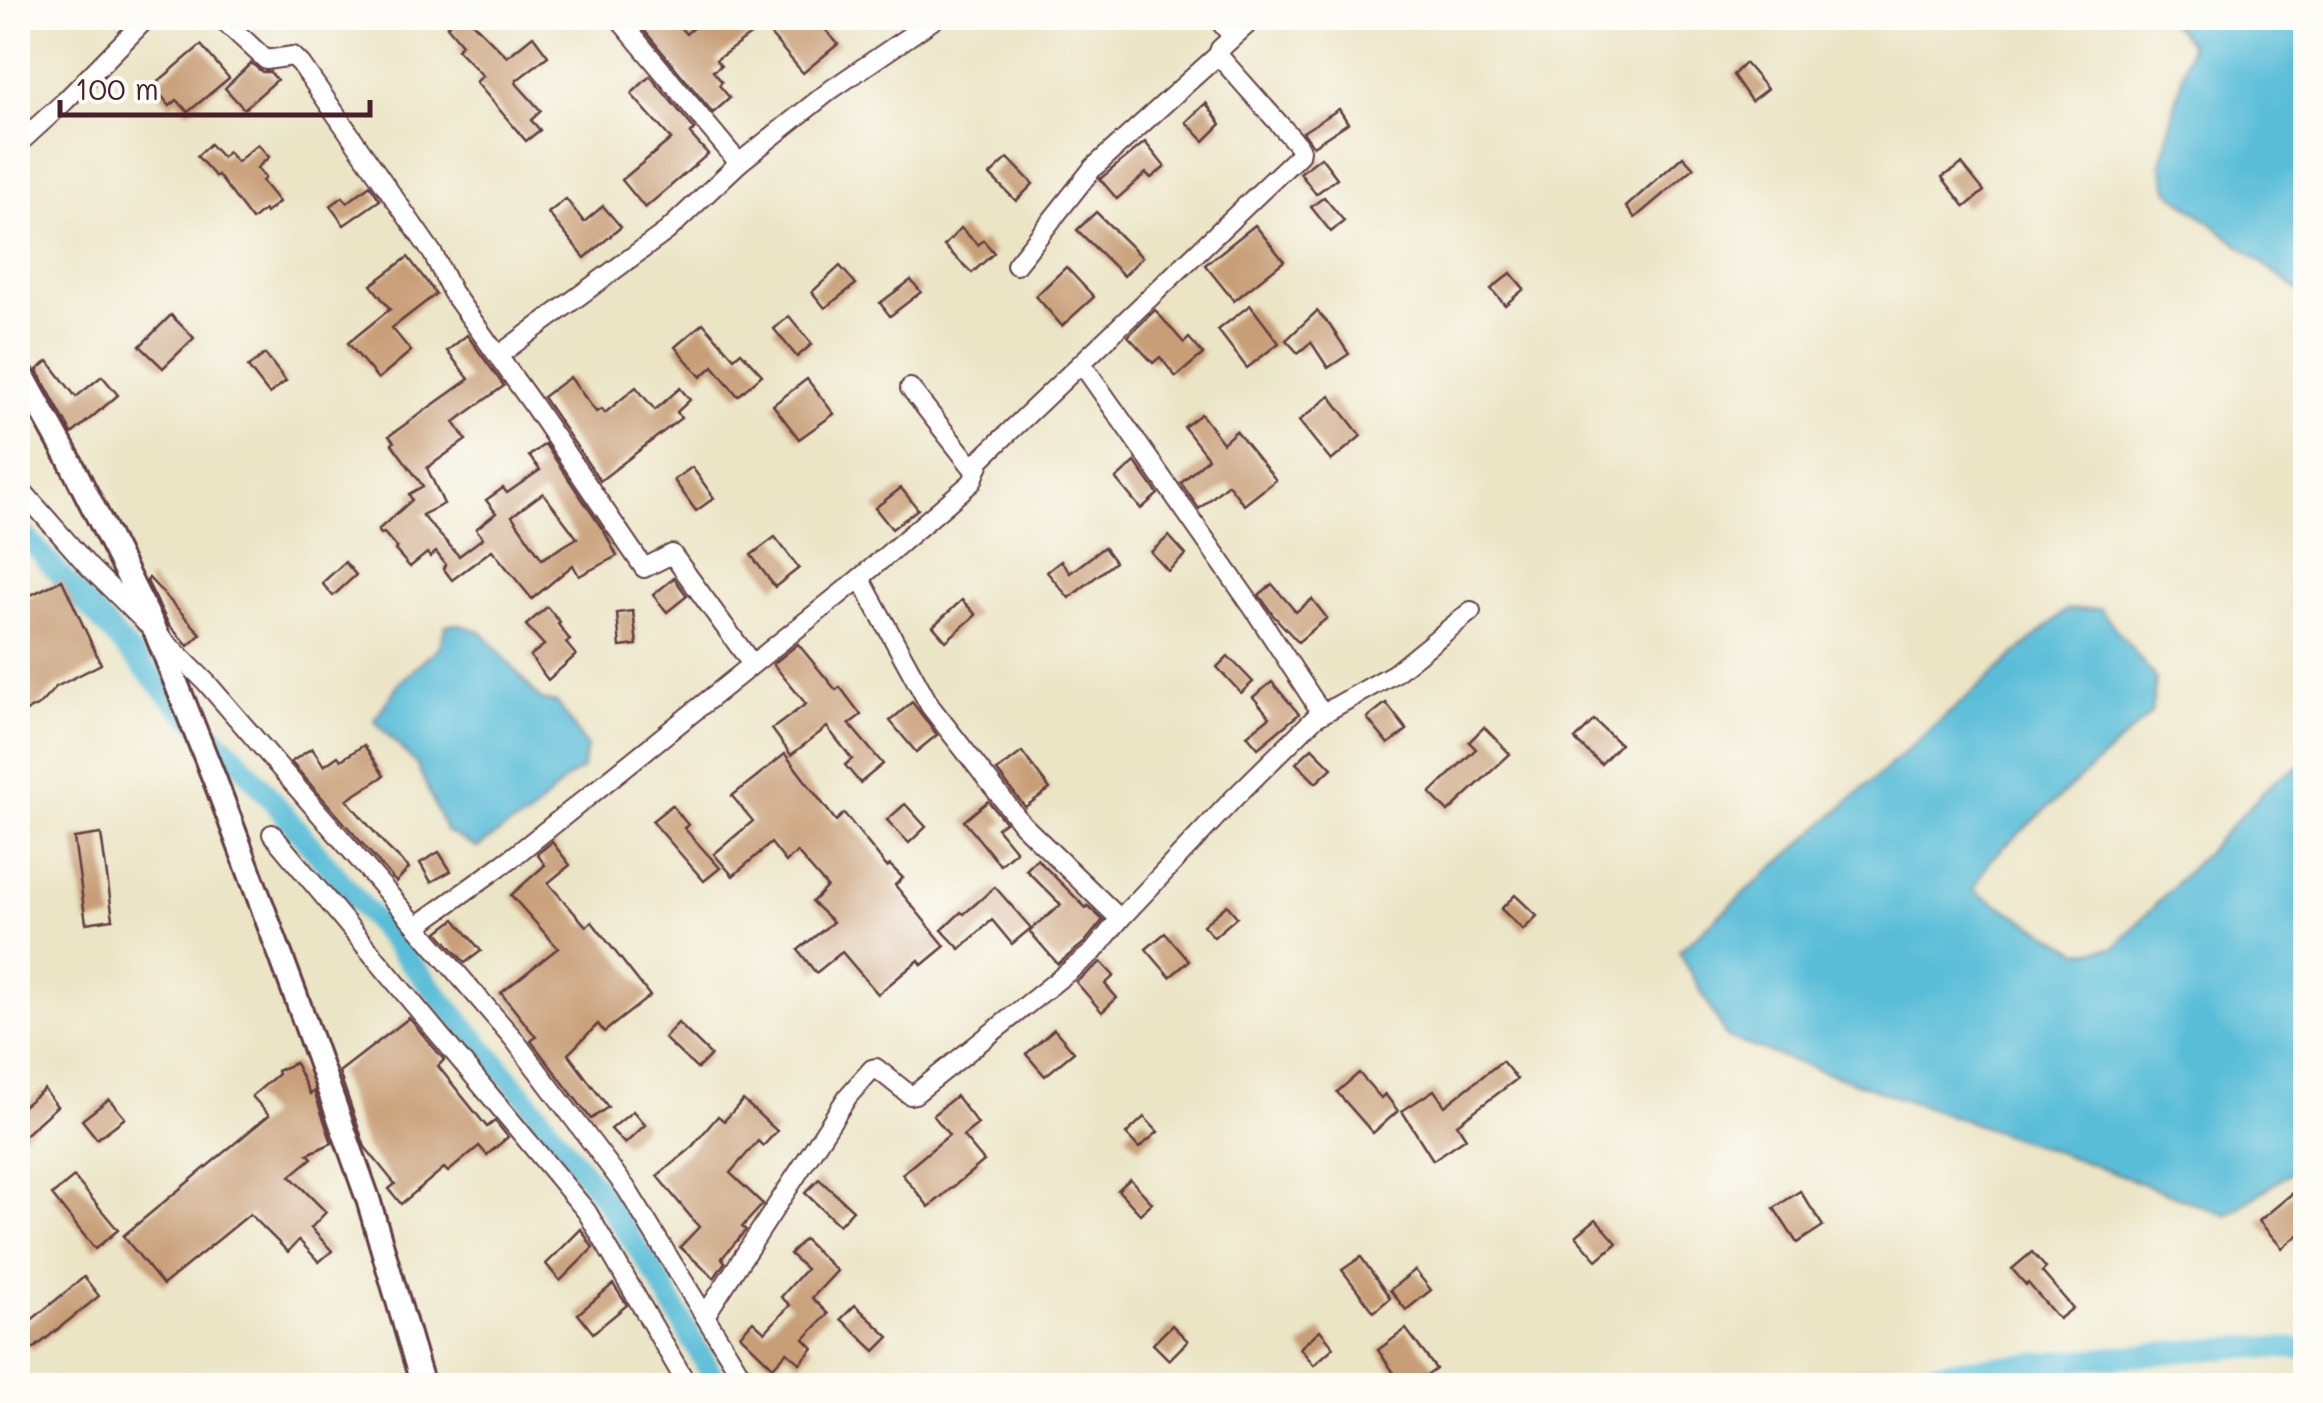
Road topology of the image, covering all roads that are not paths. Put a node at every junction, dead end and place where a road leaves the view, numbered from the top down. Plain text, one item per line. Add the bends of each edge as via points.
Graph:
1 (146, 18) edge
2 (221, 18) edge
3 (618, 18) edge
4 (936, 18) edge
5 (1216, 18) edge
6 (1254, 18) edge
7 (1232, 36) junction
8 (1218, 55) junction
9 (18, 144) edge
10 (739, 164) junction
11 (1016, 264) dead end
12 (498, 355) junction
13 (1082, 364) junction
14 (18, 367) edge
15 (910, 388) dead end
16 (976, 472) junction
17 (18, 486) edge
18 (860, 578) junction
19 (1471, 611) dead end
20 (155, 630) junction
21 (752, 664) junction
22 (1322, 712) junction
23 (272, 834) dead end
24 (1120, 919) junction
25 (417, 926) junction
26 (706, 1314) junction
27 (423, 1386) edge
28 (688, 1386) edge
29 (748, 1386) edge

1 - 9 street
2 - 12 street via 266,60 293,56 301,64
3 - 10 street
4 - 10 street
5 - 7 street
6 - 7 street
7 - 8 street
8 - 11 street via 1093,168
8 - 13 street via 1297,144 1299,155
10 - 12 street via 667,231
12 - 21 street via 644,568 672,554
13 - 16 street via 981,459
13 - 22 street
14 - 20 street
15 - 16 street
16 - 18 street
17 - 20 street
18 - 21 street
18 - 24 street via 930,706 1022,824
19 - 22 street via 1395,673
20 - 25 street
20 - 27 street via 368,1199
21 - 25 street
22 - 24 street
23 - 28 street via 587,1212
24 - 26 street via 1090,954 915,1094 872,1069
25 - 26 street via 513,1038 626,1188
26 - 29 street

